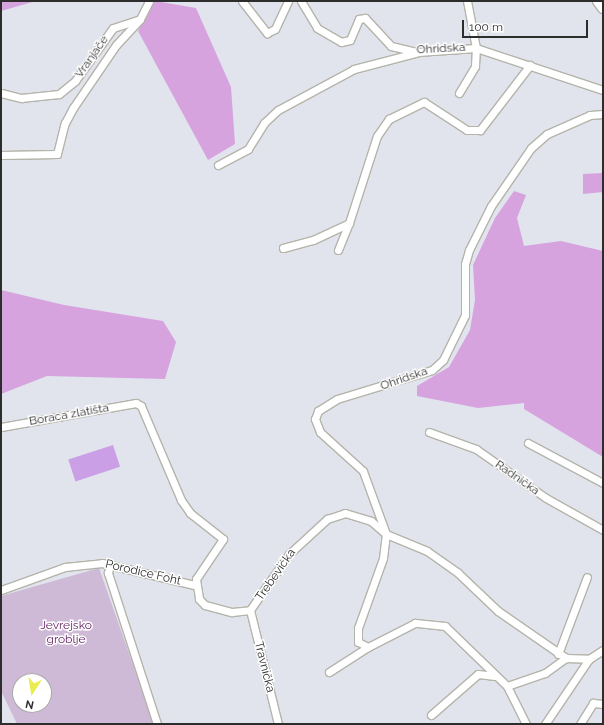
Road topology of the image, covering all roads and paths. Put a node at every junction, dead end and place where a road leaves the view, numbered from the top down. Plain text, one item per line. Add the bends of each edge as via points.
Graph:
1 (149, 1) edge
2 (242, 1) edge
3 (288, 1) edge
4 (301, 1) edge
5 (467, 1) edge
6 (598, 1) edge
7 (603, 8) edge
8 (140, 19) junction
9 (476, 48) junction
10 (418, 52) junction
11 (530, 65) junction
12 (603, 90) edge
13 (1, 93) edge
14 (459, 93) dead end
15 (603, 114) edge
16 (1, 154) edge
17 (218, 165) dead end
18 (349, 223) junction
19 (283, 248) dead end
20 (338, 250) dead end
21 (1, 427) edge
22 (429, 432) dead end
23 (528, 443) dead end
24 (603, 483) edge
25 (603, 530) edge
26 (386, 534) junction
27 (110, 564) junction
28 (587, 577) dead end
29 (194, 585) junction
30 (1, 590) edge
31 (250, 610) junction
32 (368, 647) junction
33 (603, 650) edge
34 (558, 654) junction
35 (566, 658) junction
36 (589, 659) junction
37 (329, 672) dead end
38 (500, 679) junction
39 (507, 686) junction
40 (603, 704) edge
41 (431, 715) dead end
42 (157, 724) edge
43 (278, 724) edge
44 (526, 724) edge
45 (545, 724) edge
46 (580, 724) edge

1 - 8 street
2 - 3 street via 270,33 275,29
4 - 10 street, Ohridska via 317,28 341,42 350,40 359,19 365,18 386,44
5 - 9 street
6 - 7 main road
8 - 13 street, Vranjače via 113,28 75,81 59,94 21,98
8 - 16 street via 116,45 73,108 65,123 57,154
9 - 10 street, Ohridska
9 - 11 street, Ohridska
9 - 14 street via 471,78
10 - 17 street via 354,69 278,110 264,123 248,149
11 - 12 street, Ohridska
11 - 18 street via 480,130 467,130 424,102 404,109 382,126
15 - 26 street, Ohridska via 590,115 547,134 531,148 491,206 469,250 465,264 465,315 443,360 432,370 337,398 318,411 315,419 320,432 363,471
18 - 19 street via 314,240
18 - 20 street
21 - 29 street, Boraca zlatišta via 136,402 146,412 181,500 190,513 223,539
22 - 25 street, Radnička via 476,449 546,498
23 - 24 street
26 - 31 street, Trebevićka via 371,521 358,516 333,516 289,554
26 - 32 street via 383,558 356,634 358,642
26 - 34 street, Trebevićka via 427,551 458,573 498,611
27 - 29 street, Porodice Foht
27 - 30 street, Porodice Foht via 65,567
27 - 42 street via 108,573
28 - 34 street
29 - 31 street, Trebevićka via 199,599 205,604 232,612
31 - 43 street, Travnička
32 - 37 street
32 - 38 street via 415,623 445,626
33 - 36 street
34 - 35 street, Trebevićka
35 - 36 street, Trebevićka
35 - 39 street via 540,675
36 - 45 street
38 - 39 street
38 - 41 street via 481,672
39 - 44 street
40 - 46 street via 594,703

